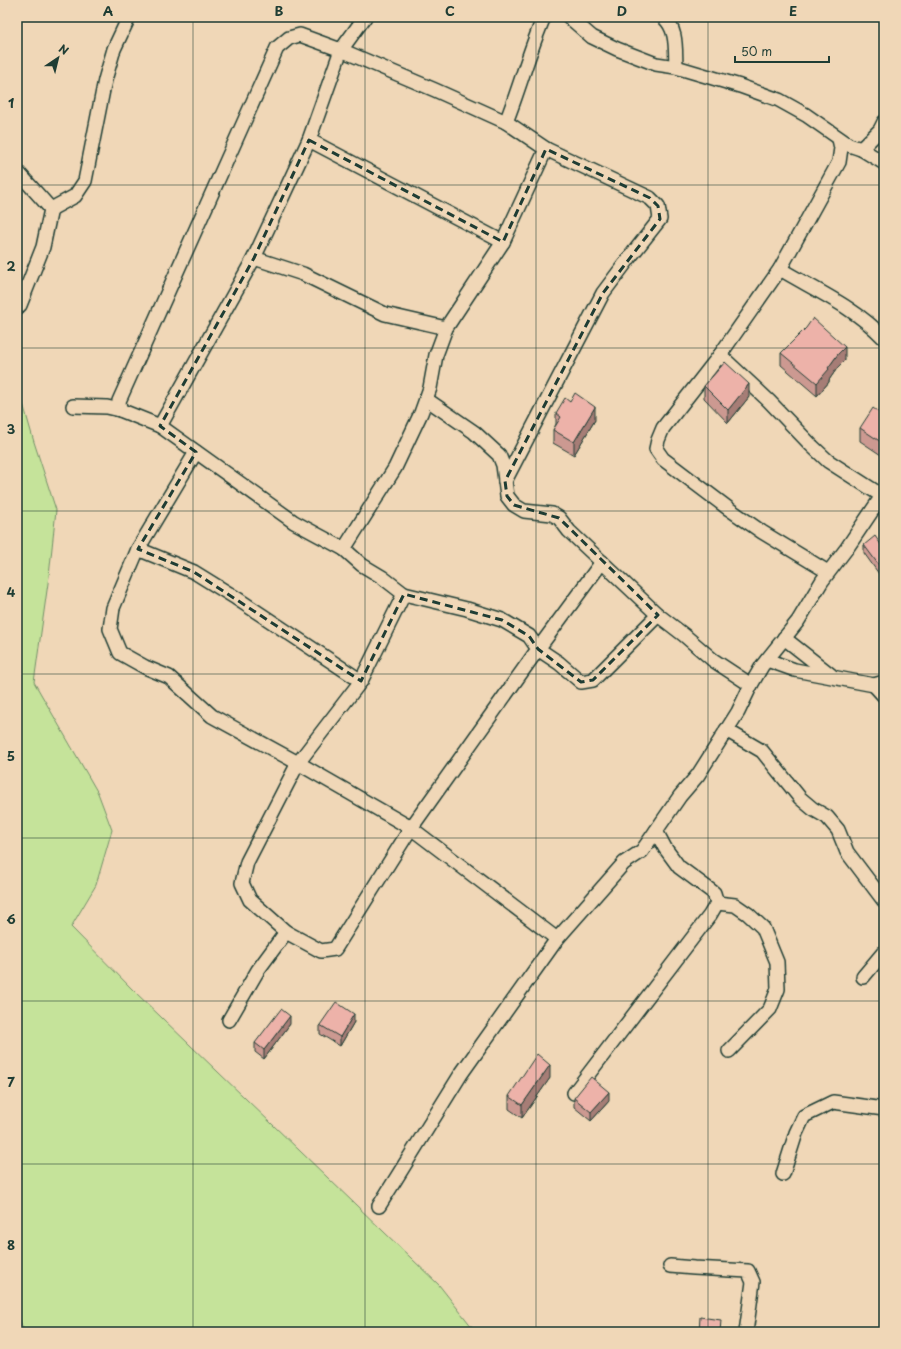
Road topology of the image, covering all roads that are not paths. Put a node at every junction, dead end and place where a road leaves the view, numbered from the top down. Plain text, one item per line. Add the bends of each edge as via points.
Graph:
1 (129, 17) edge
2 (365, 17) edge
3 (544, 17) edge
4 (569, 17) edge
5 (663, 17) edge
6 (341, 50) junction
7 (676, 67) junction
8 (506, 122) junction
9 (884, 122) edge
10 (840, 138) junction
11 (309, 140) junction
12 (546, 149) junction
13 (861, 149) junction
14 (884, 163) edge
15 (17, 171) edge
16 (51, 209) junction
17 (503, 242) junction
18 (254, 258) junction
19 (780, 269) junction
20 (17, 308) edge
21 (446, 328) junction
22 (884, 338) edge
23 (720, 355) junction
24 (426, 399) junction
25 (73, 406) dead end
26 (120, 410) junction
27 (160, 426) junction
28 (196, 452) junction
29 (505, 481) junction
30 (883, 496) edge
31 (138, 549) junction
32 (344, 549) junction
33 (602, 562) junction
34 (828, 572) junction
35 (404, 594) junction
36 (658, 615) junction
37 (784, 638) junction
38 (538, 649) junction
39 (767, 660) junction
40 (834, 677) junction
41 (361, 681) junction
42 (879, 684) edge
43 (752, 685) junction
44 (884, 696) edge
45 (726, 730) junction
46 (298, 763) junction
47 (411, 828) junction
48 (656, 831) junction
49 (884, 901) edge
50 (718, 903) junction
51 (286, 932) junction
52 (557, 939) junction
53 (884, 952) edge
54 (863, 977) dead end
55 (229, 1020) dead end
56 (729, 1051) dead end
57 (574, 1093) dead end
58 (884, 1109) edge
59 (783, 1174) dead end
60 (379, 1206) dead end
61 (670, 1266) dead end
62 (746, 1332) edge

1 - 16 street via 114,49 105,80 85,181 74,196
2 - 6 street
3 - 8 street
4 - 7 street via 592,37 617,49 656,64
5 - 7 street via 674,32
6 - 8 street
6 - 11 street
6 - 26 street via 300,35 289,38 276,48 119,401
7 - 10 street via 779,100
8 - 12 street
9 - 13 street via 880,130
10 - 13 street via 849,145
10 - 19 street via 839,162
11 - 17 street
11 - 18 street
12 - 17 street
12 - 29 street via 650,198 658,206 660,219 603,293
13 - 14 street
15 - 16 street
16 - 20 street via 42,247
17 - 21 street
18 - 21 street via 303,274 385,314
18 - 27 street
19 - 22 street via 858,316
19 - 23 street
21 - 24 street via 436,355
23 - 30 street via 828,461
23 - 34 street via 663,428 656,449 663,459 729,510
24 - 29 street via 474,432 498,455 503,465
24 - 32 street via 395,468
25 - 26 street
26 - 27 street
27 - 28 street
28 - 31 street
28 - 32 street via 294,522
29 - 33 street via 507,496 514,505 524,511 552,514 559,518
30 - 34 street
31 - 41 street via 194,572
31 - 46 street via 113,608 110,629 120,653 169,677 212,716
32 - 35 street
33 - 36 street
33 - 38 street
34 - 37 street via 798,621
35 - 38 street via 502,620 529,636
35 - 41 street
36 - 38 street via 593,680 582,682
36 - 43 street via 713,660
37 - 39 street
37 - 40 street
38 - 47 street
39 - 40 street via 795,670
39 - 43 street
40 - 42 street
41 - 46 street
42 - 44 street
43 - 45 street
45 - 48 street via 698,775
45 - 49 street via 762,751 800,798 827,817 838,830 847,852
46 - 47 street
46 - 51 street via 247,862 242,883 250,900
47 - 51 street via 335,949 321,952
47 - 52 street
48 - 50 street via 679,867 714,893
48 - 52 street via 642,851 624,863
50 - 56 street via 735,905 763,928 777,962 778,989 770,1009
50 - 57 street
51 - 55 street via 258,970
52 - 60 street via 462,1074
53 - 54 street
58 - 59 street via 833,1102 804,1116
61 - 62 street via 748,1271 753,1282

